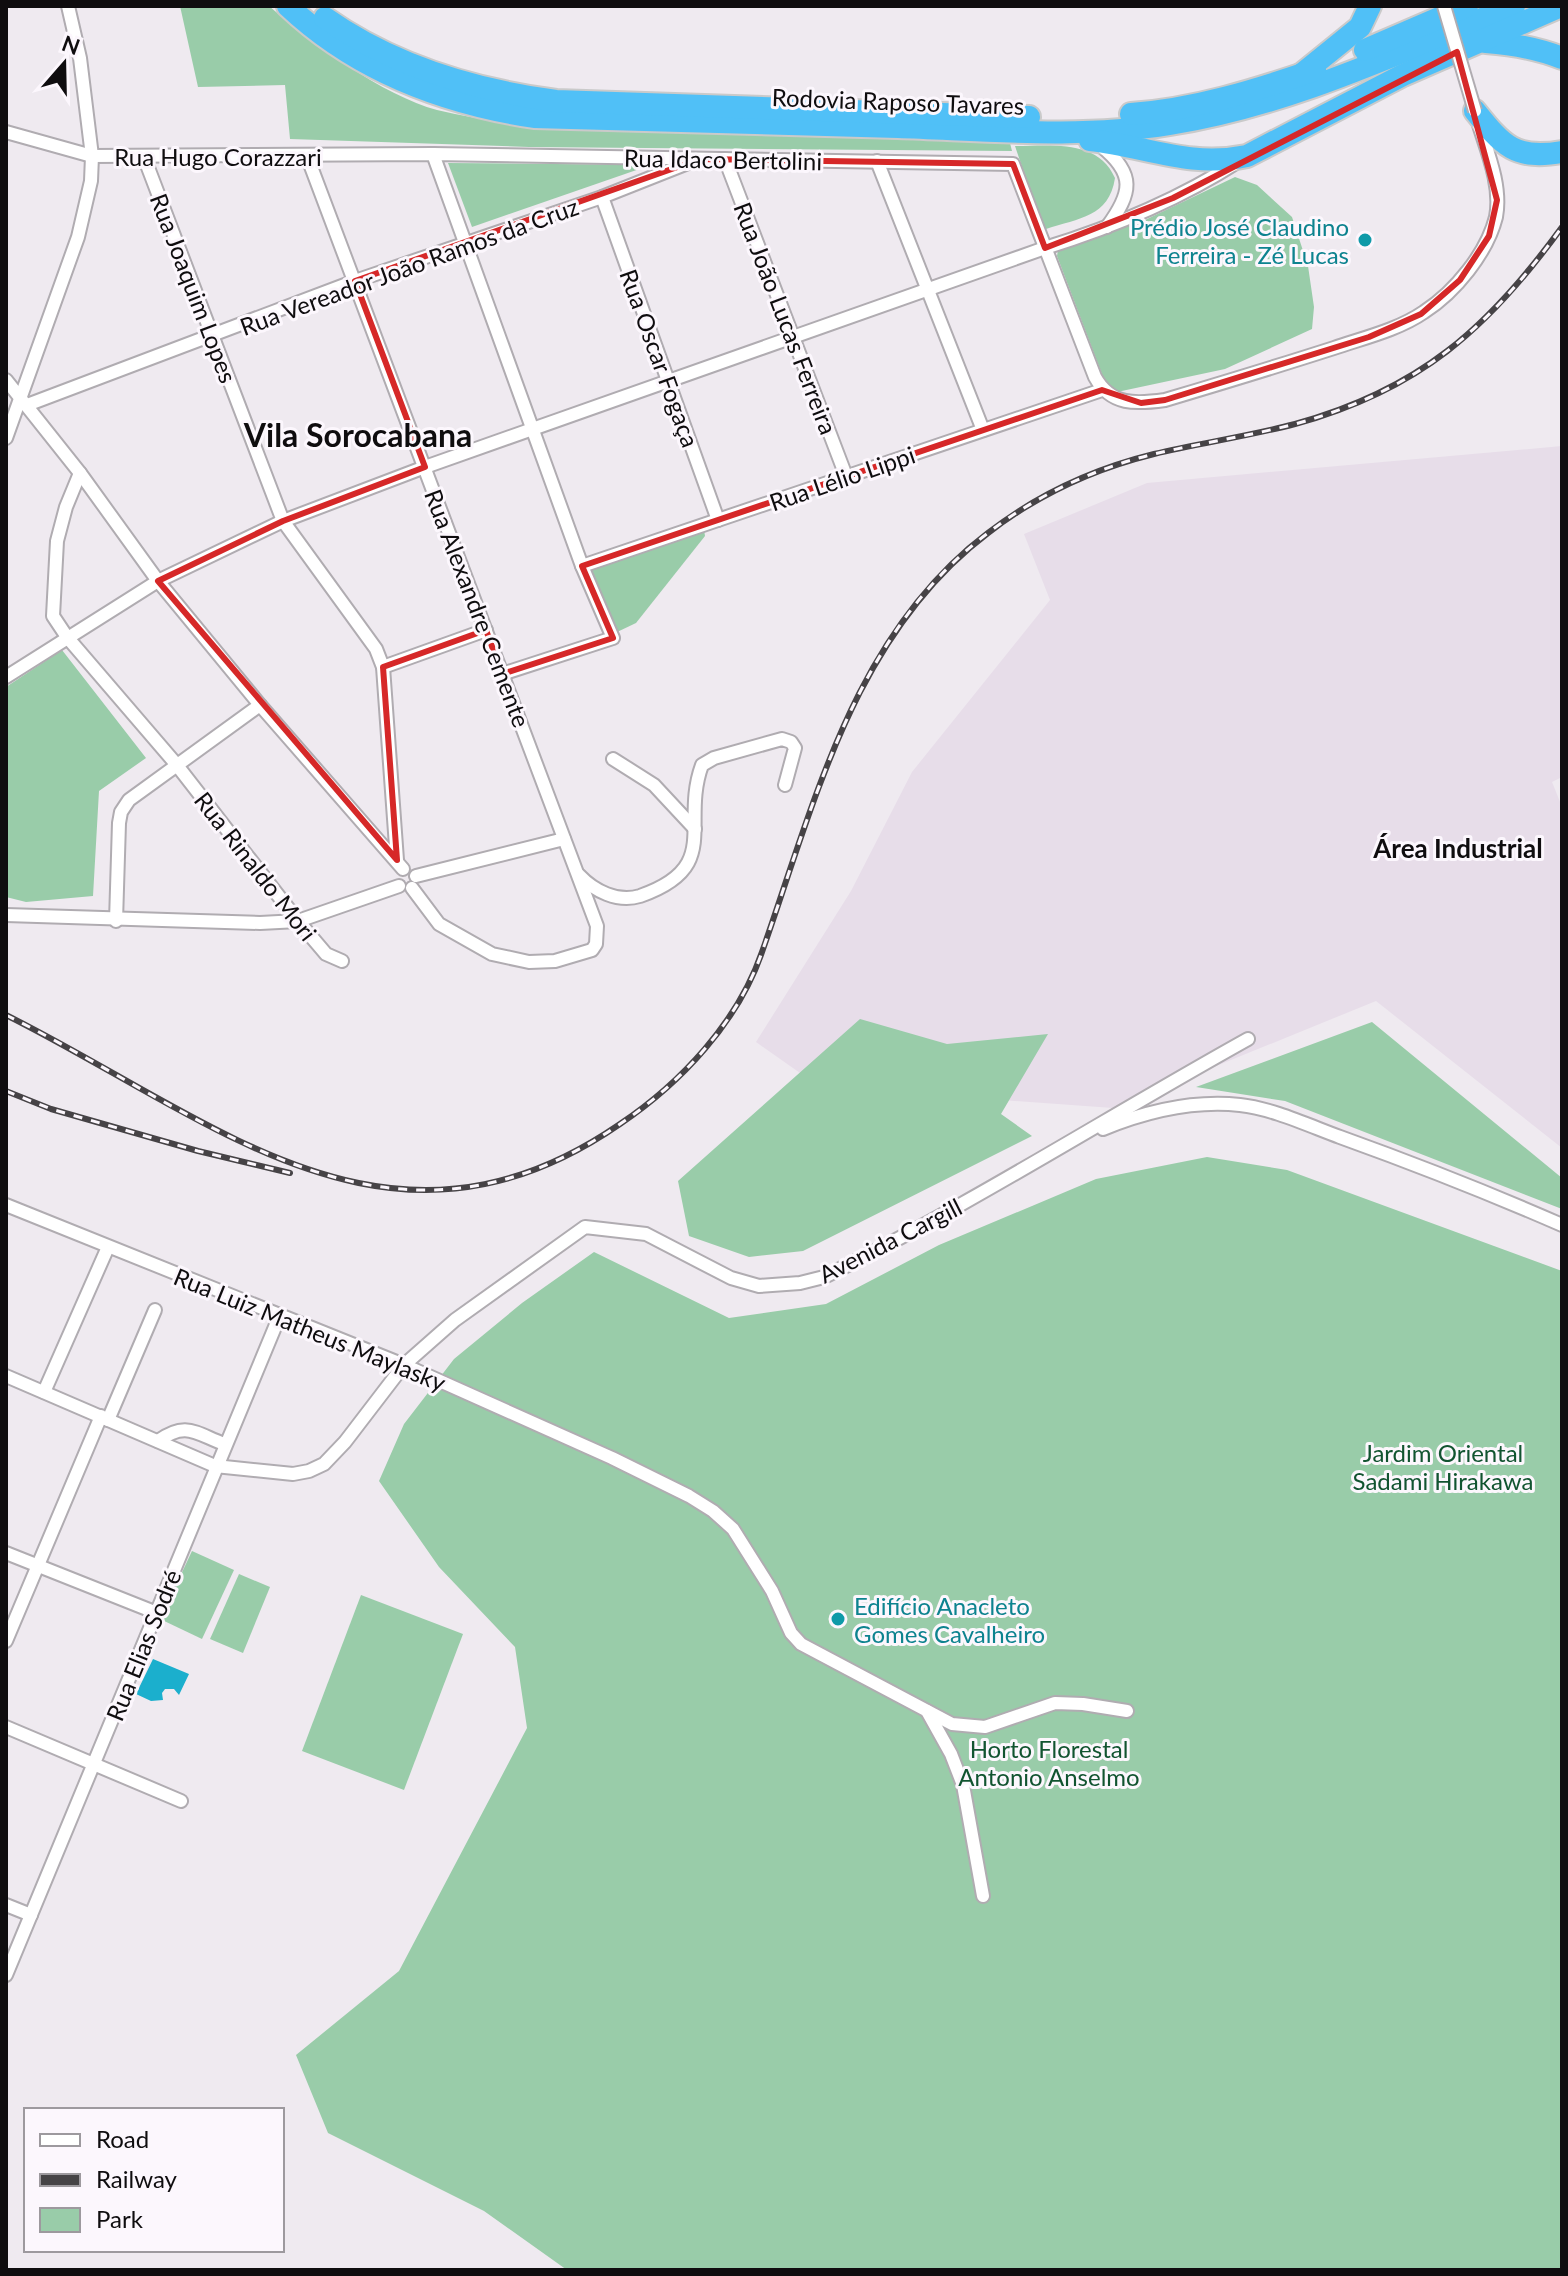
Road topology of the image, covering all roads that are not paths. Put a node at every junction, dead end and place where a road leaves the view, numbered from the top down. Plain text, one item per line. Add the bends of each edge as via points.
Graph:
1 (68, 6) edge
2 (288, 6) edge
3 (308, 6) edge
4 (1370, 6) edge
5 (1444, 6) edge
6 (1467, 6) edge
7 (1514, 6) edge
8 (1561, 6) edge
9 (1481, 42) junction
10 (1562, 58) edge
11 (1302, 74) junction
12 (1475, 111) junction
13 (993, 131) junction
14 (6, 132) edge
15 (1095, 141) junction
16 (1562, 152) edge
17 (433, 154) junction
18 (92, 156) junction
19 (307, 156) junction
20 (1247, 156) junction
21 (144, 157) junction
22 (700, 159) junction
23 (725, 159) junction
24 (877, 161) junction
25 (602, 197) junction
26 (1105, 229) junction
27 (467, 243) junction
28 (1045, 248) junction
29 (355, 281) junction
30 (928, 290) junction
31 (214, 336) junction
32 (793, 337) junction
33 (6, 380) edge
34 (669, 383) junction
35 (1102, 390) junction
36 (23, 400) junction
37 (533, 429) junction
38 (983, 430) junction
39 (6, 438) edge
40 (425, 467) junction
41 (80, 473) junction
42 (846, 476) junction
43 (718, 520) junction
44 (283, 521) junction
45 (582, 566) junction
46 (158, 581) junction
47 (486, 630) junction
48 (67, 637) junction
49 (383, 667) junction
50 (502, 674) junction
51 (6, 677) edge
52 (260, 705) junction
53 (613, 759) dead end
54 (176, 764) junction
55 (785, 785) dead end
56 (695, 829) junction
57 (564, 839) junction
58 (400, 864) junction
59 (577, 873) junction
60 (409, 883) junction
61 (6, 915) edge
62 (116, 921) junction
63 (298, 921) junction
64 (342, 961) dead end
65 (1248, 1039) dead end
66 (1044, 1158) junction
67 (6, 1205) edge
68 (1562, 1225) edge
69 (108, 1247) junction
70 (155, 1310) dead end
71 (280, 1315) junction
72 (404, 1365) junction
73 (6, 1376) edge
74 (44, 1392) junction
75 (104, 1418) junction
76 (158, 1441) junction
77 (224, 1444) junction
78 (215, 1466) junction
79 (6, 1553) edge
80 (37, 1566) junction
81 (157, 1613) junction
82 (6, 1641) edge
83 (927, 1711) junction
84 (1127, 1711) dead end
85 (6, 1727) edge
86 (94, 1763) junction
87 (181, 1801) dead end
88 (983, 1896) dead end
89 (6, 1905) edge
90 (31, 1915) junction
91 (6, 1975) edge

1 - 18 street
2 - 13 highway, Rodovia Raposo Tavares via 344,50 390,75 485,109 534,117
3 - 11 highway, Rodovia Raposo Tavares via 378,51 437,74 503,94 556,101 1071,118 1201,103
4 - 11 highway via 1360,27
5 - 12 street, bridge
6 - 11 highway, Rodovia Raposo Tavares
7 - 13 highway, Rodovia Raposo Tavares via 1321,83 1224,114 1132,129
8 - 9 highway
9 - 10 highway via 1515,44
9 - 20 highway via 1403,75
12 - 16 highway via 1498,141 1517,152
12 - 35 street via 1494,179 1496,215 1489,236 1460,280 1429,309 1369,337 1165,400 1141,403
13 - 15 highway
14 - 18 street, Rua Hugo Corazzari
15 - 20 highway via 1193,161
15 - 26 street via 1126,171 1127,193
17 - 19 street, Rua Hugo Corazzari
17 - 22 street, Rua Idaco Bertolini
17 - 27 street
18 - 21 street, Rua Hugo Corazzari
18 - 36 street via 78,237
19 - 21 street, Rua Hugo Corazzari
19 - 29 street, Rua Alexandre Cemente
20 - 26 street
21 - 31 street, Rua Joaquim Lopes
22 - 23 street, Rua Idaco Bertolini
22 - 25 street, Rua Vereador João Ramos da Cruz
23 - 24 street, Rua Idaco Bertolini
23 - 32 street, Rua João Lucas Ferreira
24 - 28 street, Rua Idaco Bertolini via 1013,164
24 - 30 street
25 - 27 street, Rua Vereador João Ramos da Cruz
25 - 34 street, Rua Oscar Fogaça
26 - 28 street
27 - 29 street, Rua Vereador João Ramos da Cruz
27 - 37 street
28 - 30 street
28 - 35 street
29 - 31 street, Rua Vereador João Ramos da Cruz
29 - 40 street, Rua Alexandre Cemente
30 - 32 street
30 - 38 street
31 - 36 street, Rua Vereador João Ramos da Cruz
31 - 44 street, Rua Joaquim Lopes
32 - 34 street
32 - 42 street, Rua João Lucas Ferreira
33 - 36 street
34 - 37 street
34 - 43 street, Rua Oscar Fogaça
35 - 38 street, Rua Lélio Lippi
36 - 39 street
36 - 41 street
37 - 40 street
37 - 45 street
38 - 42 street, Rua Lélio Lippi
40 - 44 street
40 - 47 street, Rua Alexandre Cemente
41 - 46 street
41 - 48 street via 57,541 53,616
42 - 43 street, Rua Lélio Lippi
43 - 45 street, Rua Lélio Lippi
44 - 46 street
44 - 49 street, Rua Joaquim Lopes via 376,649
45 - 50 street via 613,638
46 - 48 street
46 - 52 street
47 - 49 street
47 - 50 street, Rua Alexandre Cemente
48 - 51 street
48 - 54 street, Rua Rinaldo Mori
49 - 58 street, Rua Joaquim Lopes
50 - 57 street, Rua Alexandre Cemente
52 - 54 street
52 - 58 street
53 - 56 street via 654,785
54 - 62 street via 121,812
54 - 63 street, Rua Rinaldo Mori
55 - 56 street via 795,748 791,742 782,739 714,758 702,765 697,777
56 - 59 street via 692,853 681,875 636,897 603,893
57 - 59 street, Rua Alexandre Cemente
57 - 60 street
58 - 60 street via 409,869
59 - 60 street, Rua Alexandre Cemente via 597,926 596,944 592,950 555,961 492,954 439,924
60 - 63 street
61 - 62 street
62 - 63 street
63 - 64 street, Rua Rinaldo Mori via 326,954
65 - 66 street, Avenida Cargill
66 - 68 street via 1096,1132 1157,1111 1243,1105 1433,1171
66 - 72 street, Avenida Cargill via 824,1277 800,1283 759,1286 731,1278 646,1234 585,1227 455,1320
67 - 69 street, Rua Luiz Matheus Maylasky
69 - 71 street, Rua Luiz Matheus Maylasky
69 - 74 street
70 - 75 street
71 - 72 street, Rua Luiz Matheus Maylasky
71 - 77 street, Rua Elias Sodré
72 - 78 street, Avenida Cargill via 324,1464 293,1474
72 - 83 street, Rua Luiz Matheus Maylasky via 612,1458 713,1511 733,1529 801,1644
73 - 74 street, Avenida Cargill
74 - 75 street, Avenida Cargill
75 - 76 street, Avenida Cargill
75 - 80 street
76 - 77 street via 183,1429
76 - 78 street, Avenida Cargill
77 - 78 street, Rua Elias Sodré
78 - 81 street, Rua Elias Sodré
79 - 80 street
80 - 81 street
80 - 82 street
81 - 86 street, Rua Elias Sodré
83 - 84 street, Rua Luiz Matheus Maylasky via 968,1728 1055,1703
83 - 88 street via 963,1785
85 - 86 street
86 - 87 street
86 - 90 street, Rua Elias Sodré
89 - 90 street
90 - 91 street, Rua Elias Sodré

